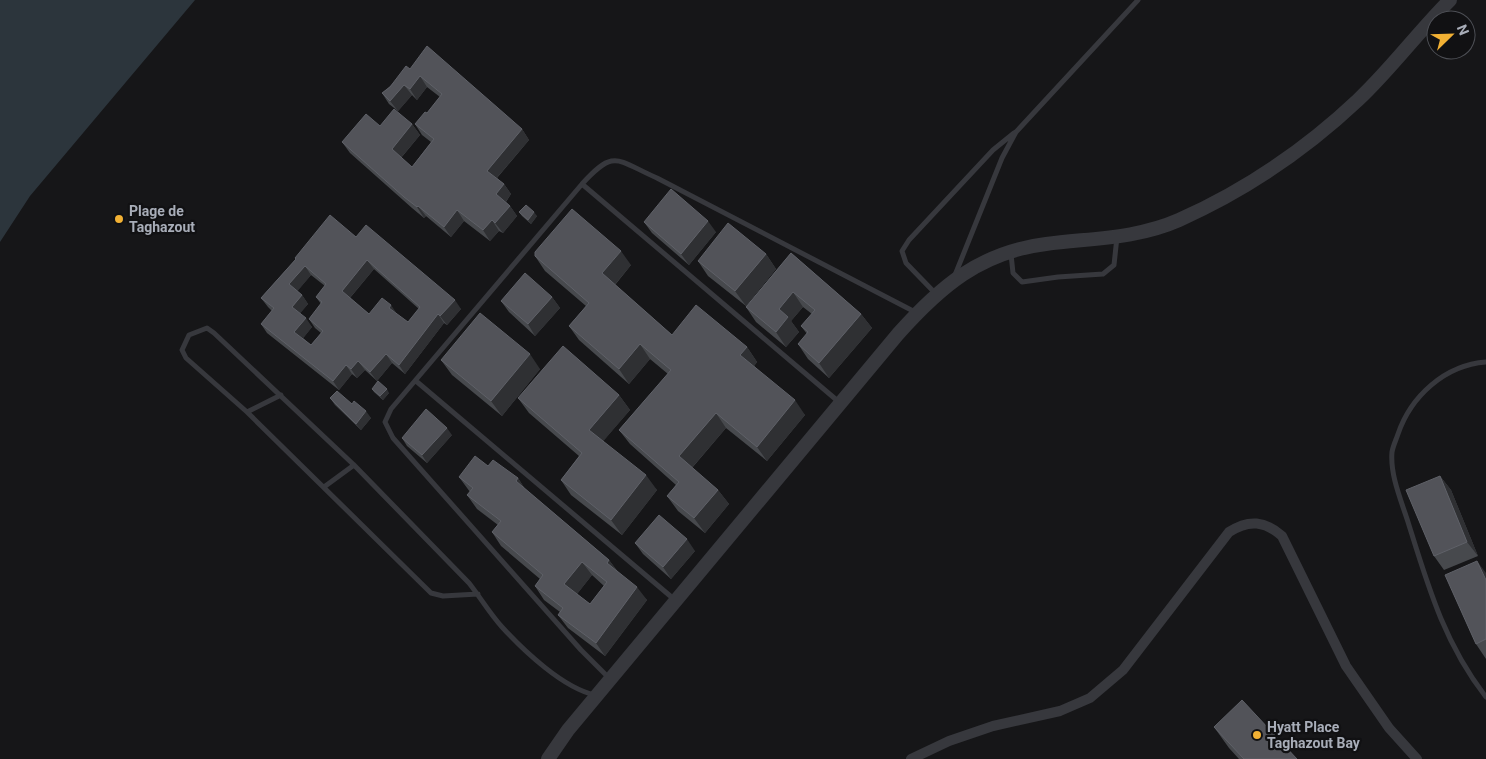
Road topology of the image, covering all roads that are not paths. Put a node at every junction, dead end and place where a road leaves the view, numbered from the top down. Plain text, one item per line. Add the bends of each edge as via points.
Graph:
1 (1138, 0) edge
2 (1450, 0) edge
3 (1016, 132) junction
4 (582, 184) junction
5 (1117, 237) junction
6 (1010, 251) junction
7 (954, 278) junction
8 (936, 294) junction
9 (917, 313) junction
10 (1486, 362) edge
11 (416, 381) junction
12 (281, 395) junction
13 (841, 404) junction
14 (247, 412) junction
15 (354, 465) junction
16 (324, 487) junction
17 (478, 594) junction
18 (677, 601) junction
19 (610, 680) junction
20 (597, 696) junction
21 (1486, 697) edge
22 (548, 759) edge
23 (911, 759) edge
24 (1417, 759) edge

1 - 3 lane
2 - 5 street via 1359,100 1269,170 1178,220 1155,230
3 - 7 lane via 1002,158
3 - 8 lane via 993,150 902,251 906,263
4 - 9 lane via 602,164 617,160
4 - 11 lane
4 - 13 lane
5 - 6 street via 1044,244
5 - 6 lane via 1114,265 1103,274 1022,282 1013,273
6 - 7 street
7 - 8 street
8 - 9 street
9 - 13 street
10 - 21 lane via 1455,369 1415,400 1402,422 1392,452 1395,481 1432,602 1452,644
11 - 18 lane
11 - 19 lane via 386,414 389,432
12 - 14 lane
12 - 14 lane via 207,328 188,335 182,350 186,358
12 - 15 lane
13 - 18 street
14 - 16 lane
15 - 16 lane
15 - 17 lane
16 - 17 lane via 431,594
17 - 20 lane via 501,626 536,659 580,692
18 - 19 street
19 - 20 street
20 - 22 street
23 - 24 street via 949,740 1060,711 1090,698 1123,670 1229,532 1247,523 1266,525 1282,536 1346,666 1389,728

